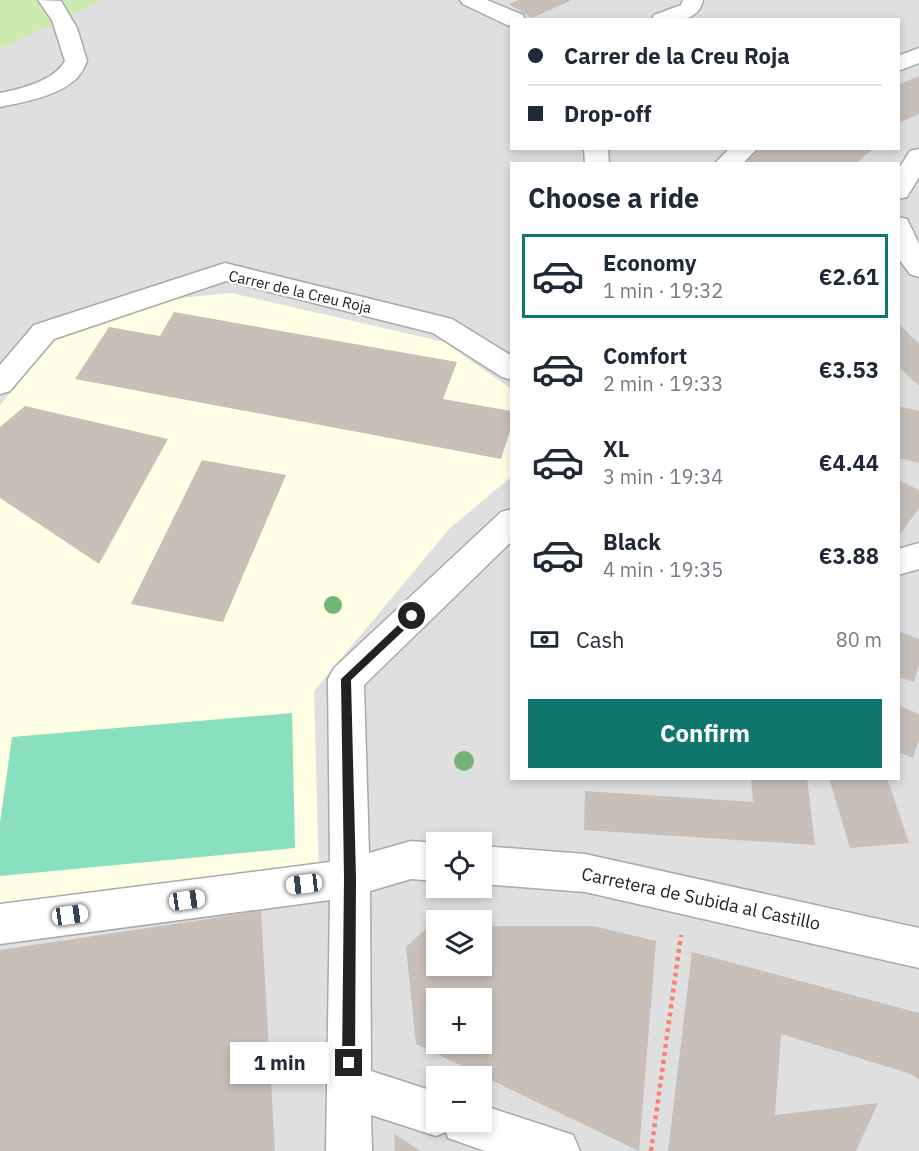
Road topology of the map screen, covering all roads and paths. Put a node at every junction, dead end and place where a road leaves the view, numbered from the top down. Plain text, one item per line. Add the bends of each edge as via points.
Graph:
1 (48, 0) edge
2 (470, 0) edge
3 (693, 0) edge
4 (510, 18) edge
5 (667, 18) edge
6 (919, 55) edge
7 (900, 63) edge
8 (0, 100) edge
9 (744, 150) edge
10 (919, 156) edge
11 (728, 162) edge
12 (900, 189) edge
13 (900, 230) edge
14 (919, 268) edge
15 (510, 369) edge
16 (0, 384) edge
17 (510, 523) edge
18 (919, 556) edge
19 (900, 561) edge
20 (426, 861) edge
21 (492, 867) edge
22 (350, 878) junction
23 (687, 896) junction
24 (0, 924) edge
25 (919, 948) edge
26 (348, 1086) junction
27 (426, 1111) edge
28 (492, 1131) edge
29 (349, 1151) edge
30 (557, 1151) edge
31 (651, 1151) edge

1 - 8 street via 68,31 76,61 70,72 44,86
2 - 4 street
3 - 5 street via 691,9
6 - 7 street
9 - 11 street
10 - 12 street
13 - 14 street
15 - 16 street, Carrer de la Creu Roja via 441,326 225,272 44,332
17 - 22 street via 346,679
18 - 19 street
20 - 22 street via 411,860
21 - 23 street, Carretera de Subida al Castillo via 585,873
22 - 24 street
22 - 26 street
23 - 25 street, Carretera de Subida al Castillo
23 - 31 path
26 - 27 street
26 - 29 street
28 - 30 street

